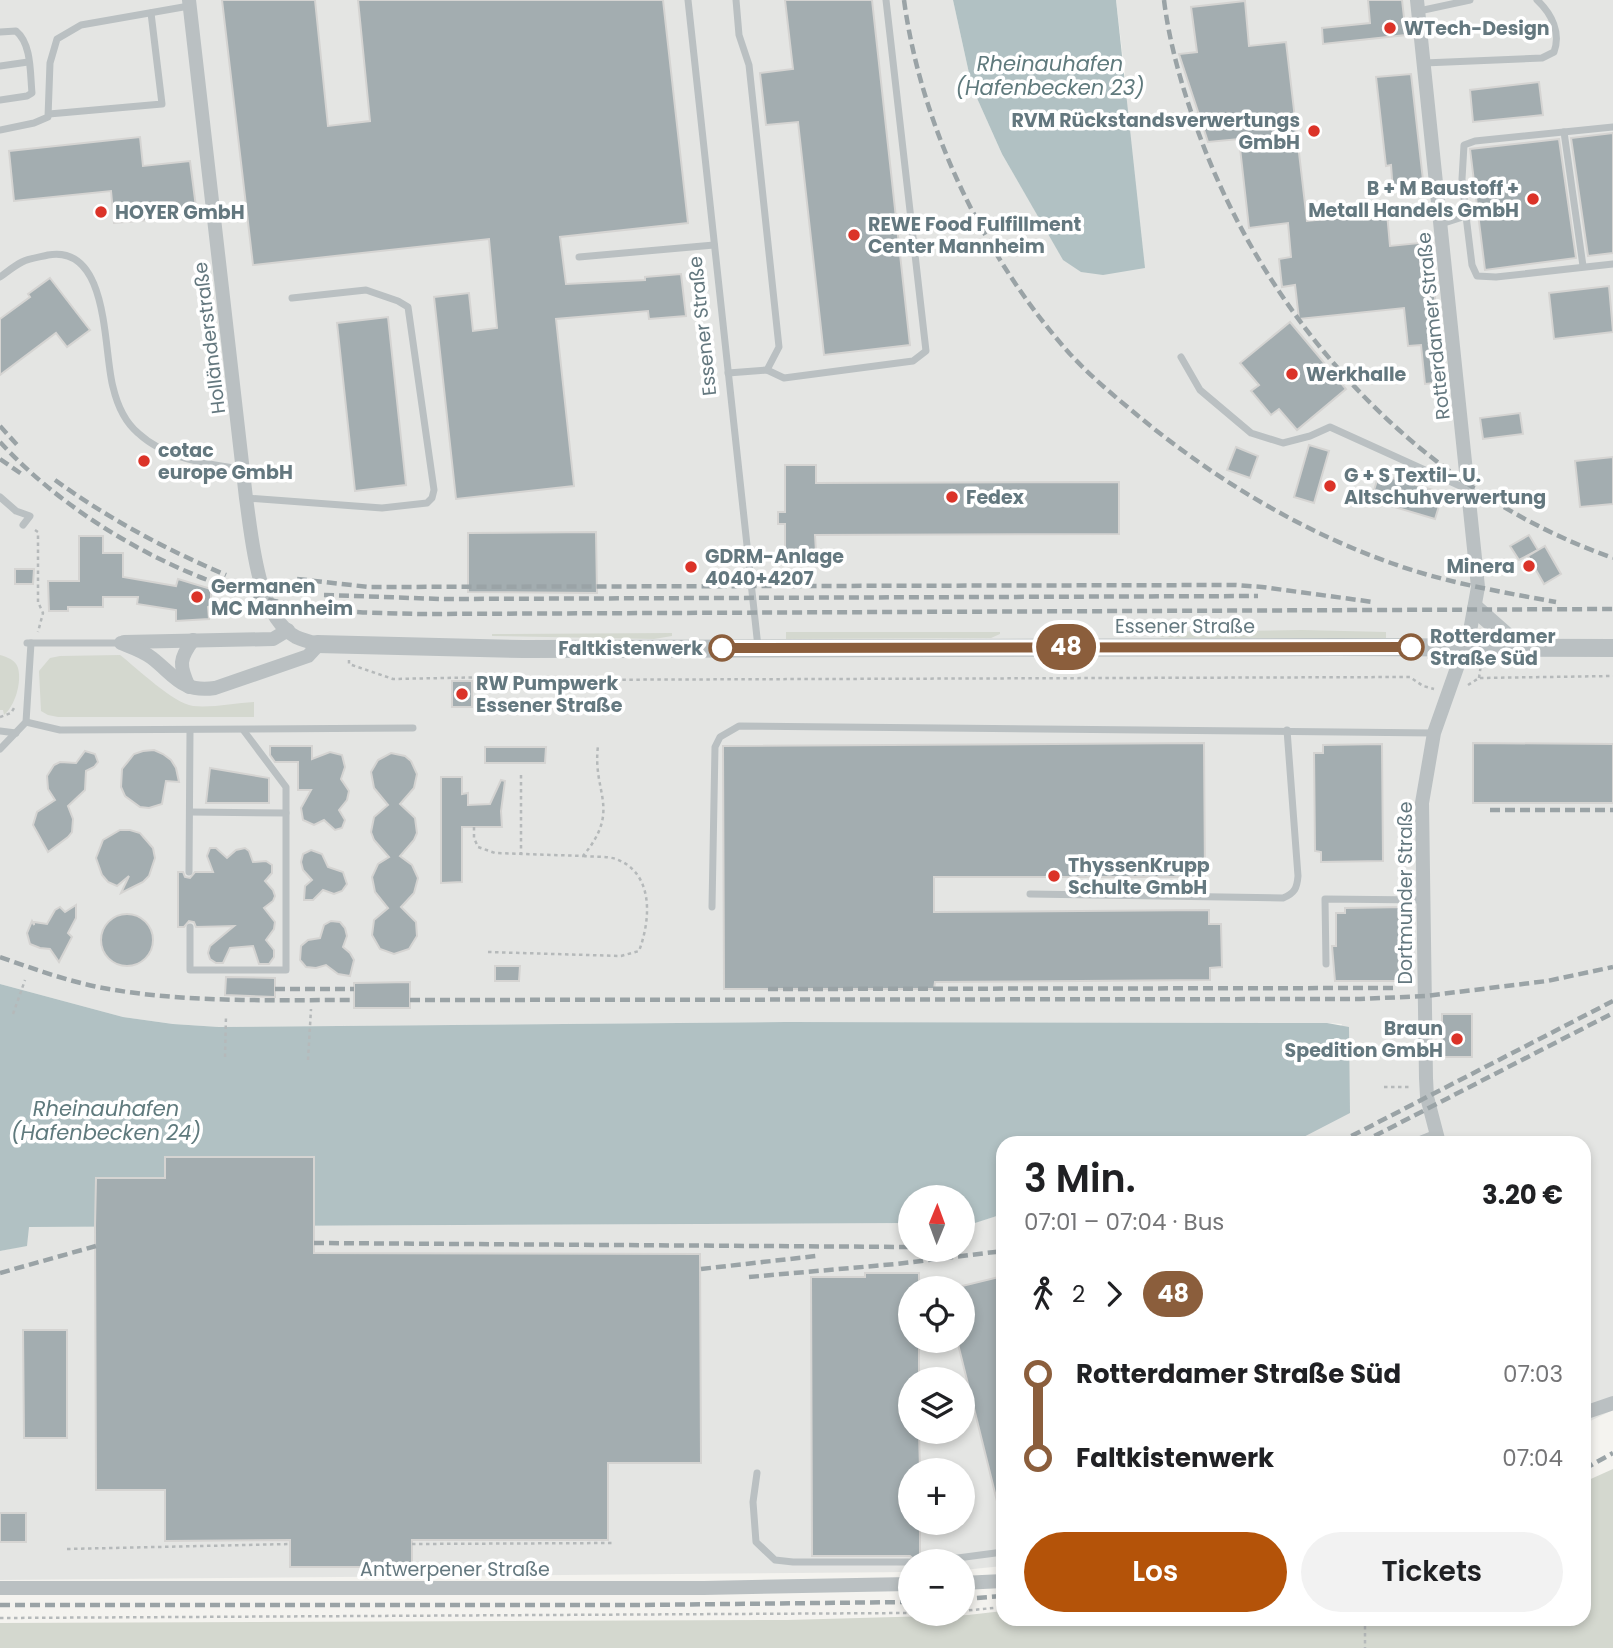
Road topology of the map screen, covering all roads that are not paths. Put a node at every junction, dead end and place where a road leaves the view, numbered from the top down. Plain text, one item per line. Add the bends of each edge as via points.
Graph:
1 (688, 0) edge
2 (736, 0) edge
3 (886, 0) edge
4 (1470, 0) edge
5 (1537, 0) edge
6 (190, 3) edge
7 (1417, 5) edge
8 (151, 13) junction
9 (0, 32) edge
10 (29, 62) junction
11 (1424, 63) junction
12 (0, 65) edge
13 (0, 100) edge
14 (49, 114) junction
15 (1613, 127) edge
16 (0, 130) edge
17 (1564, 132) junction
18 (1466, 216) junction
19 (1441, 225) junction
20 (714, 245) junction
21 (579, 257) dead end
22 (1613, 264) edge
23 (1583, 267) junction
24 (0, 277) edge
25 (292, 298) dead end
26 (1181, 357) dead end
27 (767, 370) junction
28 (728, 373) junction
29 (243, 470) junction
30 (1470, 490) junction
31 (0, 497) edge
32 (246, 498) junction
33 (24, 523) road end
34 (1476, 609) junction
35 (288, 630) junction
36 (193, 640) junction
37 (121, 643) junction
38 (318, 644) junction
39 (1465, 647) junction
40 (1519, 647) junction
41 (758, 648) junction
42 (1613, 648) edge
43 (189, 687) junction
44 (26, 722) junction
45 (413, 728) dead end
46 (1287, 730) junction
47 (0, 731) edge
48 (190, 731) junction
49 (244, 731) junction
50 (16, 733) junction
51 (1434, 733) junction
52 (0, 749) edge
53 (190, 812) junction
54 (286, 813) junction
55 (189, 872) dead end
56 (1030, 894) dead end
57 (1424, 900) junction
58 (712, 906) dead end
59 (190, 927) dead end
60 (1326, 964) dead end
61 (1438, 1136) edge
62 (1613, 1403) edge
63 (1591, 1411) edge
64 (757, 1473) dead end
65 (996, 1553) edge
66 (975, 1556) edge
67 (898, 1562) edge
68 (996, 1581) edge
69 (975, 1582) edge
70 (898, 1584) edge
71 (0, 1588) edge

1 - 20 lane, Essener Straße
2 - 27 lane via 739,35 749,65 779,347
3 - 27 lane via 926,351 913,361 784,378
4 - 7 lane
5 - 11 lane via 1553,22 1558,40 1554,52 1542,58
6 - 8 lane
6 - 29 street, Holländerstraße
7 - 11 street, Rotterdamer Straße
8 - 14 lane via 81,25 57,39 50,63
8 - 14 lane via 162,104
9 - 10 lane via 16,31 22,36
10 - 12 lane
10 - 13 lane via 32,93
11 - 19 street, Rotterdamer Straße
14 - 16 lane via 45,119
15 - 17 lane
17 - 18 lane via 1464,145
17 - 23 lane
18 - 19 lane
18 - 23 lane via 1472,264 1478,276
19 - 30 street, Rotterdamer Straße
20 - 21 lane
20 - 28 lane, Essener Straße
22 - 23 lane
24 - 29 lane via 23,262 57,253 71,256 84,267 98,293 112,386 121,412 137,433 163,451
25 - 32 lane via 366,290 408,307 432,498 427,503 382,508
26 - 30 lane via 1200,390 1251,433 1283,443 1330,427
27 - 28 lane
28 - 41 lane, Essener Straße
29 - 32 street, Holländerstraße
30 - 34 street, Rotterdamer Straße
31 - 33 lane via 30,516
32 - 35 street, Holländerstraße via 263,588
34 - 39 street, Rotterdamer Straße
34 - 40 street
35 - 36 street via 273,639
35 - 38 street
36 - 37 street
36 - 43 street via 183,653 181,670
37 - 43 street via 150,656
37 - 44 lane via 29,643
38 - 41 street, Essener Straße
38 - 43 street via 308,656 215,688
39 - 40 street, Essener Straße
39 - 41 street, Essener Straße
39 - 51 street, Dortmunder Straße
40 - 42 street, Essener Straße
44 - 48 lane via 63,730
44 - 50 lane
45 - 49 lane
46 - 51 lane
46 - 56 lane via 1298,876 1292,895
46 - 58 lane via 739,726 720,737 715,747
47 - 50 lane
48 - 49 lane
48 - 53 lane
49 - 54 lane via 286,787
50 - 52 lane
51 - 57 street, Dortmunder Straße via 1422,803
53 - 54 lane
53 - 55 lane
54 - 59 lane via 286,970 190,970
57 - 60 lane via 1325,899
57 - 61 street, Dortmunder Straße via 1427,1087
62 - 63 street
64 - 67 lane via 753,1502 756,1542 775,1560
65 - 66 lane
68 - 69 street
70 - 71 street, Antwerpener Straße

